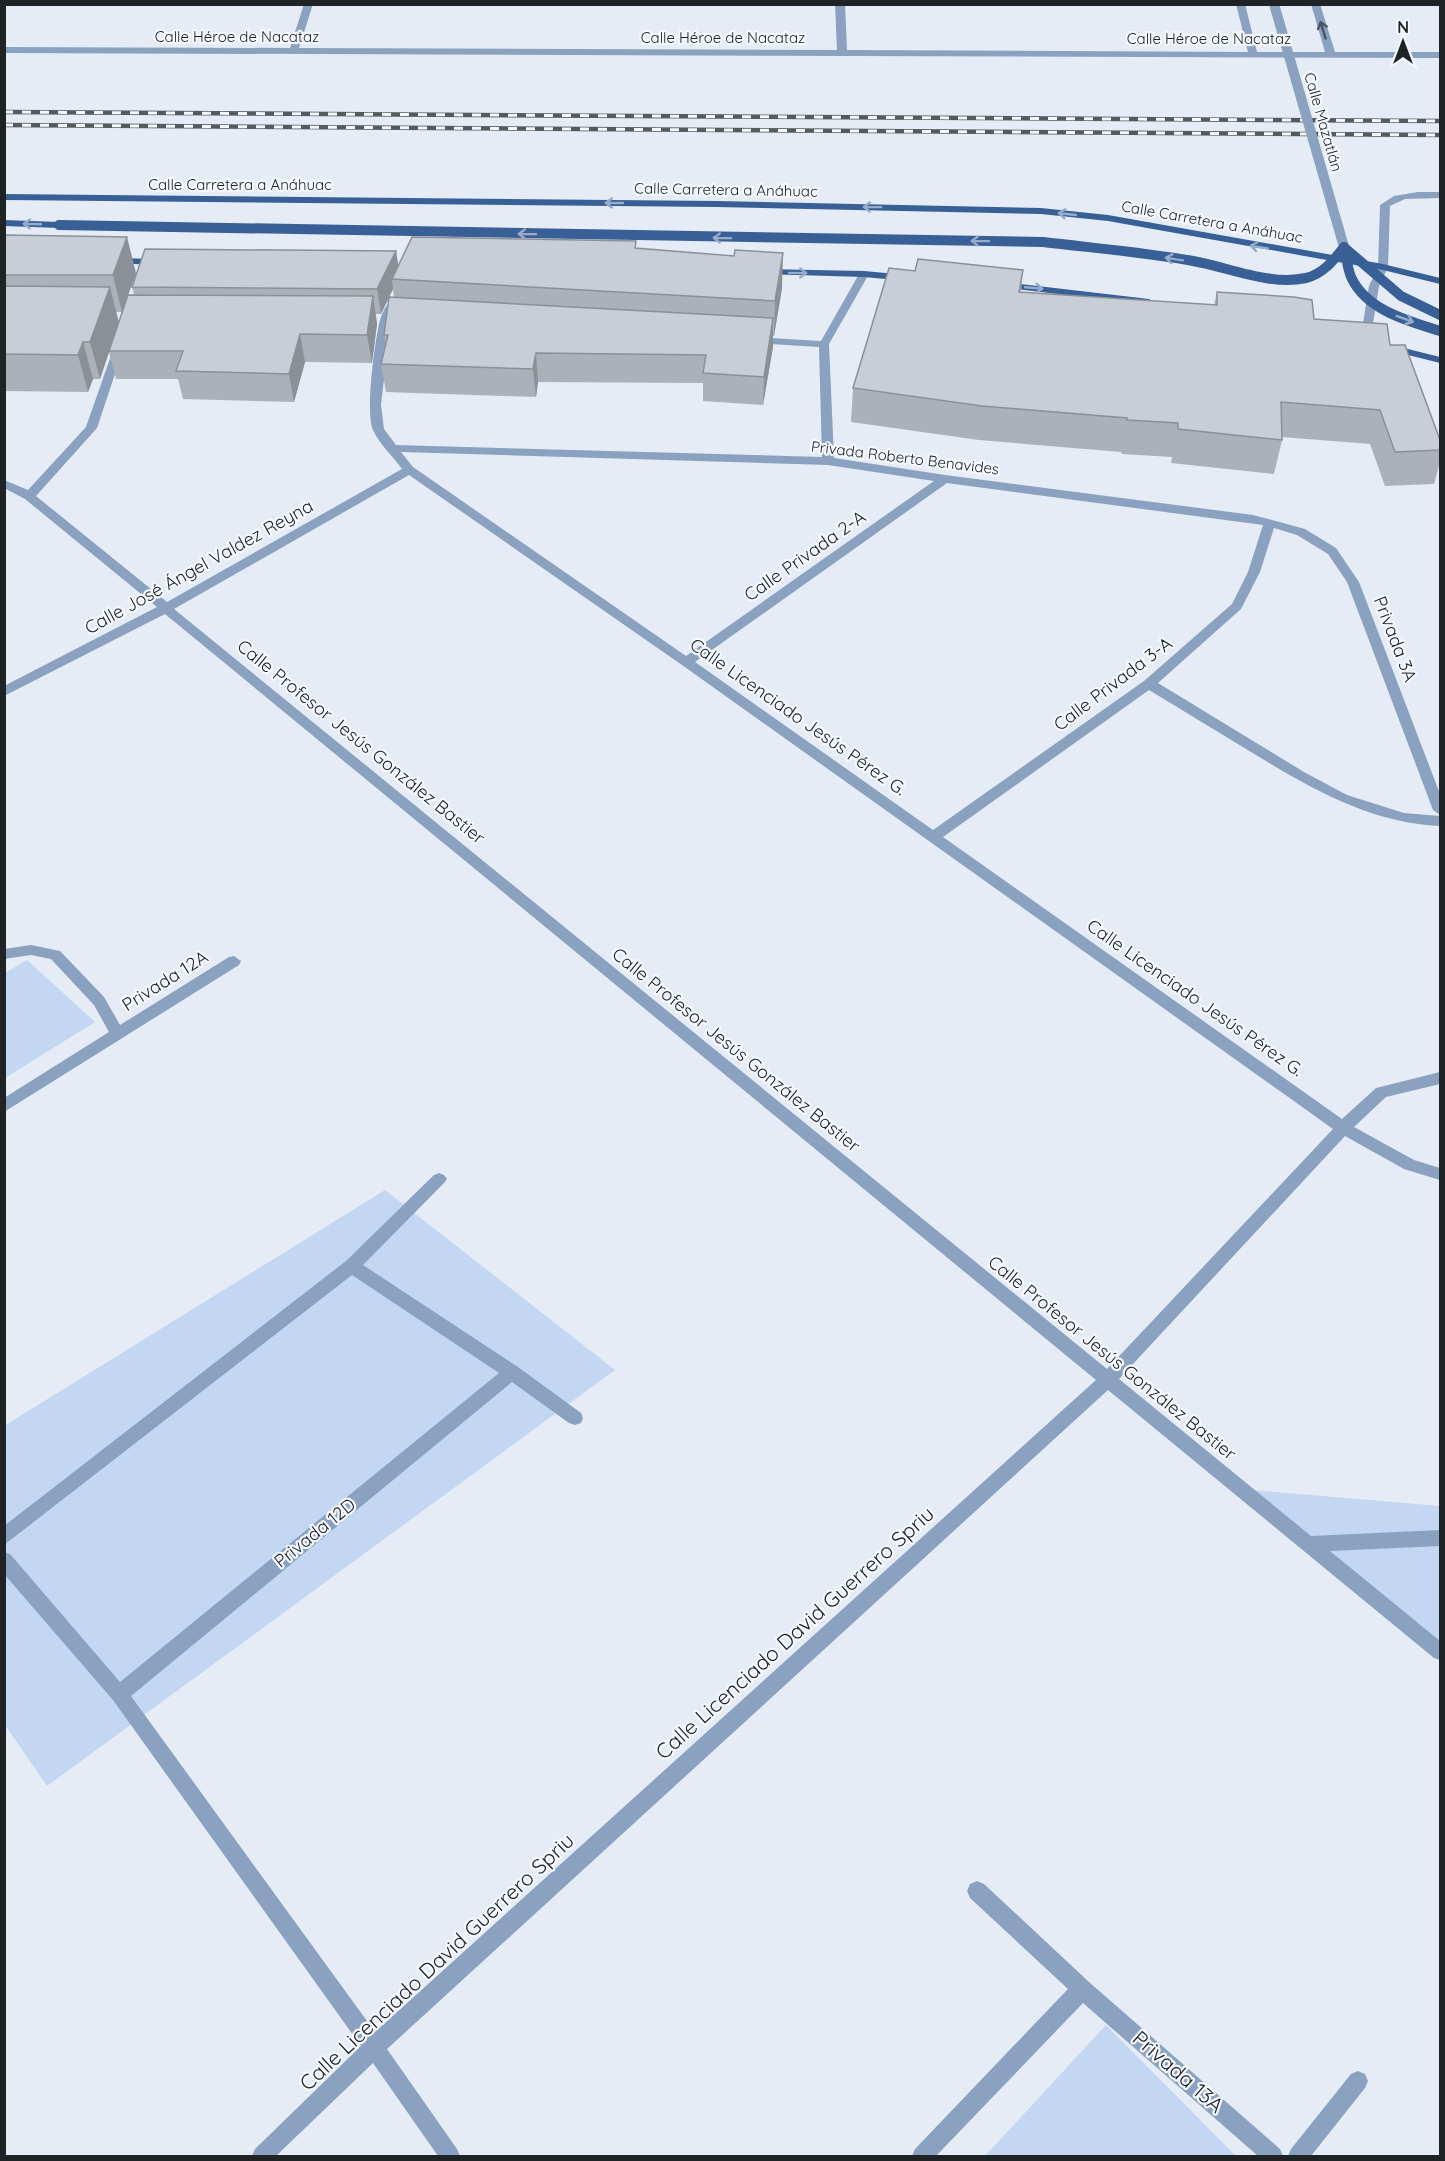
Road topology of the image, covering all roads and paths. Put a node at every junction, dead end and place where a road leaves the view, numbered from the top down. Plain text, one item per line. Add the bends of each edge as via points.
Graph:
1 (309, 4) edge
2 (840, 4) edge
3 (1240, 4) edge
4 (1274, 4) edge
5 (1315, 4) edge
6 (4, 50) edge
7 (293, 52) junction
8 (842, 53) junction
9 (1253, 54) junction
10 (1331, 55) junction
11 (1440, 55) edge
12 (1440, 195) edge
13 (4, 197) edge
14 (4, 223) edge
15 (1344, 248) junction
16 (99, 261) edge
17 (170, 262) edge
18 (1383, 267) junction
19 (757, 272) edge
20 (864, 274) junction
21 (924, 279) edge
22 (1440, 281) edge
23 (995, 285) edge
24 (402, 288) edge
25 (1166, 304) edge
26 (1440, 315) edge
27 (1440, 331) edge
28 (122, 340) edge
29 (741, 340) edge
30 (1361, 341) joint
31 (824, 344) junction
32 (1440, 360) edge
33 (390, 448) junction
34 (828, 461) junction
35 (409, 470) junction
36 (945, 479) junction
37 (4, 483) edge
38 (29, 496) junction
39 (1269, 524) junction
40 (166, 608) junction
41 (686, 662) junction
42 (1149, 684) junction
43 (4, 692) edge
44 (1440, 810) edge
45 (1440, 821) edge
46 (933, 837) junction
47 (6, 951) edge
48 (234, 961) dead end
49 (117, 1033) junction
50 (1440, 1078) edge
51 (4, 1106) edge
52 (1343, 1128) junction
53 (1440, 1174) edge
54 (439, 1179) dead end
55 (352, 1266) junction
56 (512, 1372) junction
57 (1108, 1380) junction
58 (575, 1418) dead end
59 (4, 1537) edge
60 (1440, 1538) edge
61 (1308, 1544) junction
62 (4, 1560) edge
63 (1440, 1652) edge
64 (119, 1694) junction
65 (977, 1891) dead end
66 (1082, 1989) junction
67 (374, 2047) junction
68 (1358, 2081) dead end
69 (262, 2157) edge
70 (450, 2157) edge
71 (922, 2157) edge
72 (1273, 2157) edge
73 (1298, 2157) edge

1 - 7 street
2 - 8 street
3 - 9 street
4 - 15 street, Calle Mazatlán, bridge
10 -> 5 street, Calle Mazatlán
6 - 7 street, Calle Héroe de Nacataz
7 - 8 street, Calle Héroe de Nacataz
8 - 9 street, Calle Héroe de Nacataz
9 - 10 street, Calle Héroe de Nacataz
10 - 11 street, Calle Héroe de Nacataz
12 - 18 street via 1394,198 1385,205
18 -> 13 main road, Calle Carretera a Anáhuac via 1108,218 1041,211
15 -> 14 main road, bridge via 1327,268 1305,279 1043,243
15 - 26 main road, bridge via 1383,286
15 -> 27 main road, bridge via 1354,283 1380,308
16 - 17 main road via 145,267
18 - 22 main road, Calle Carretera a Anáhuac
18 - 30 street via 1374,286
19 -> 20 main road
20 - 21 main road
20 - 31 street
23 -> 25 main road
24 - 33 street, Calle Licenciado Jesús Pérez G. via 386,320 375,405 378,429
28 - 38 street via 91,428
29 - 31 street
30 - 32 main road
31 - 34 street
33 - 34 street, Privada Roberto Benavides
33 - 35 street, Calle Licenciado Jesús Pérez G.
34 - 36 street, Privada Roberto Benavides
35 - 40 street, Calle José Ángel Valdez Reyna
35 - 41 street, Calle Licenciado Jesús Pérez G.
36 - 39 street, Privada Roberto Benavides
36 - 41 street, Calle Privada 2-A
37 - 38 street, Calle Profesor Jesús González Bastier
38 - 40 street, Calle Profesor Jesús González Bastier
39 - 42 street, Calle Privada 3-A via 1238,606
39 - 44 street, Privada 3A via 1301,532 1332,551 1353,582
40 - 43 street, Calle José Ángel Valdez Reyna
40 - 57 street, Calle Profesor Jesús González Bastier
41 - 46 street, Calle Licenciado Jesús Pérez G.
42 - 45 street via 1342,798 1403,818
42 - 46 street, Calle Privada 3-A
46 - 52 street, Calle Licenciado Jesús Pérez G.
47 - 49 street, Privada 12A via 31,950 55,955 99,1001
48 - 49 street, Privada 12A
49 - 51 street, Privada 12A
50 - 52 street via 1381,1092
52 - 53 street, Calle Licenciado Jesús Pérez G. via 1409,1165
52 - 57 street, Calle Licenciado David Guerrero Spriu
54 - 55 street
55 - 56 street
55 - 59 street
56 - 58 street
56 - 64 street, Privada 12D
57 - 61 street, Calle Profesor Jesús González Bastier
57 - 67 street, Calle Licenciado David Guerrero Spriu
60 - 61 street
61 - 63 street, Calle Profesor Jesús González Bastier
62 - 64 street
64 - 67 street
65 - 66 street, Privada 13A
66 - 71 street
66 - 72 street, Privada 13A
67 - 69 street, Calle Licenciado David Guerrero Spriu
67 - 70 street
68 - 73 street

